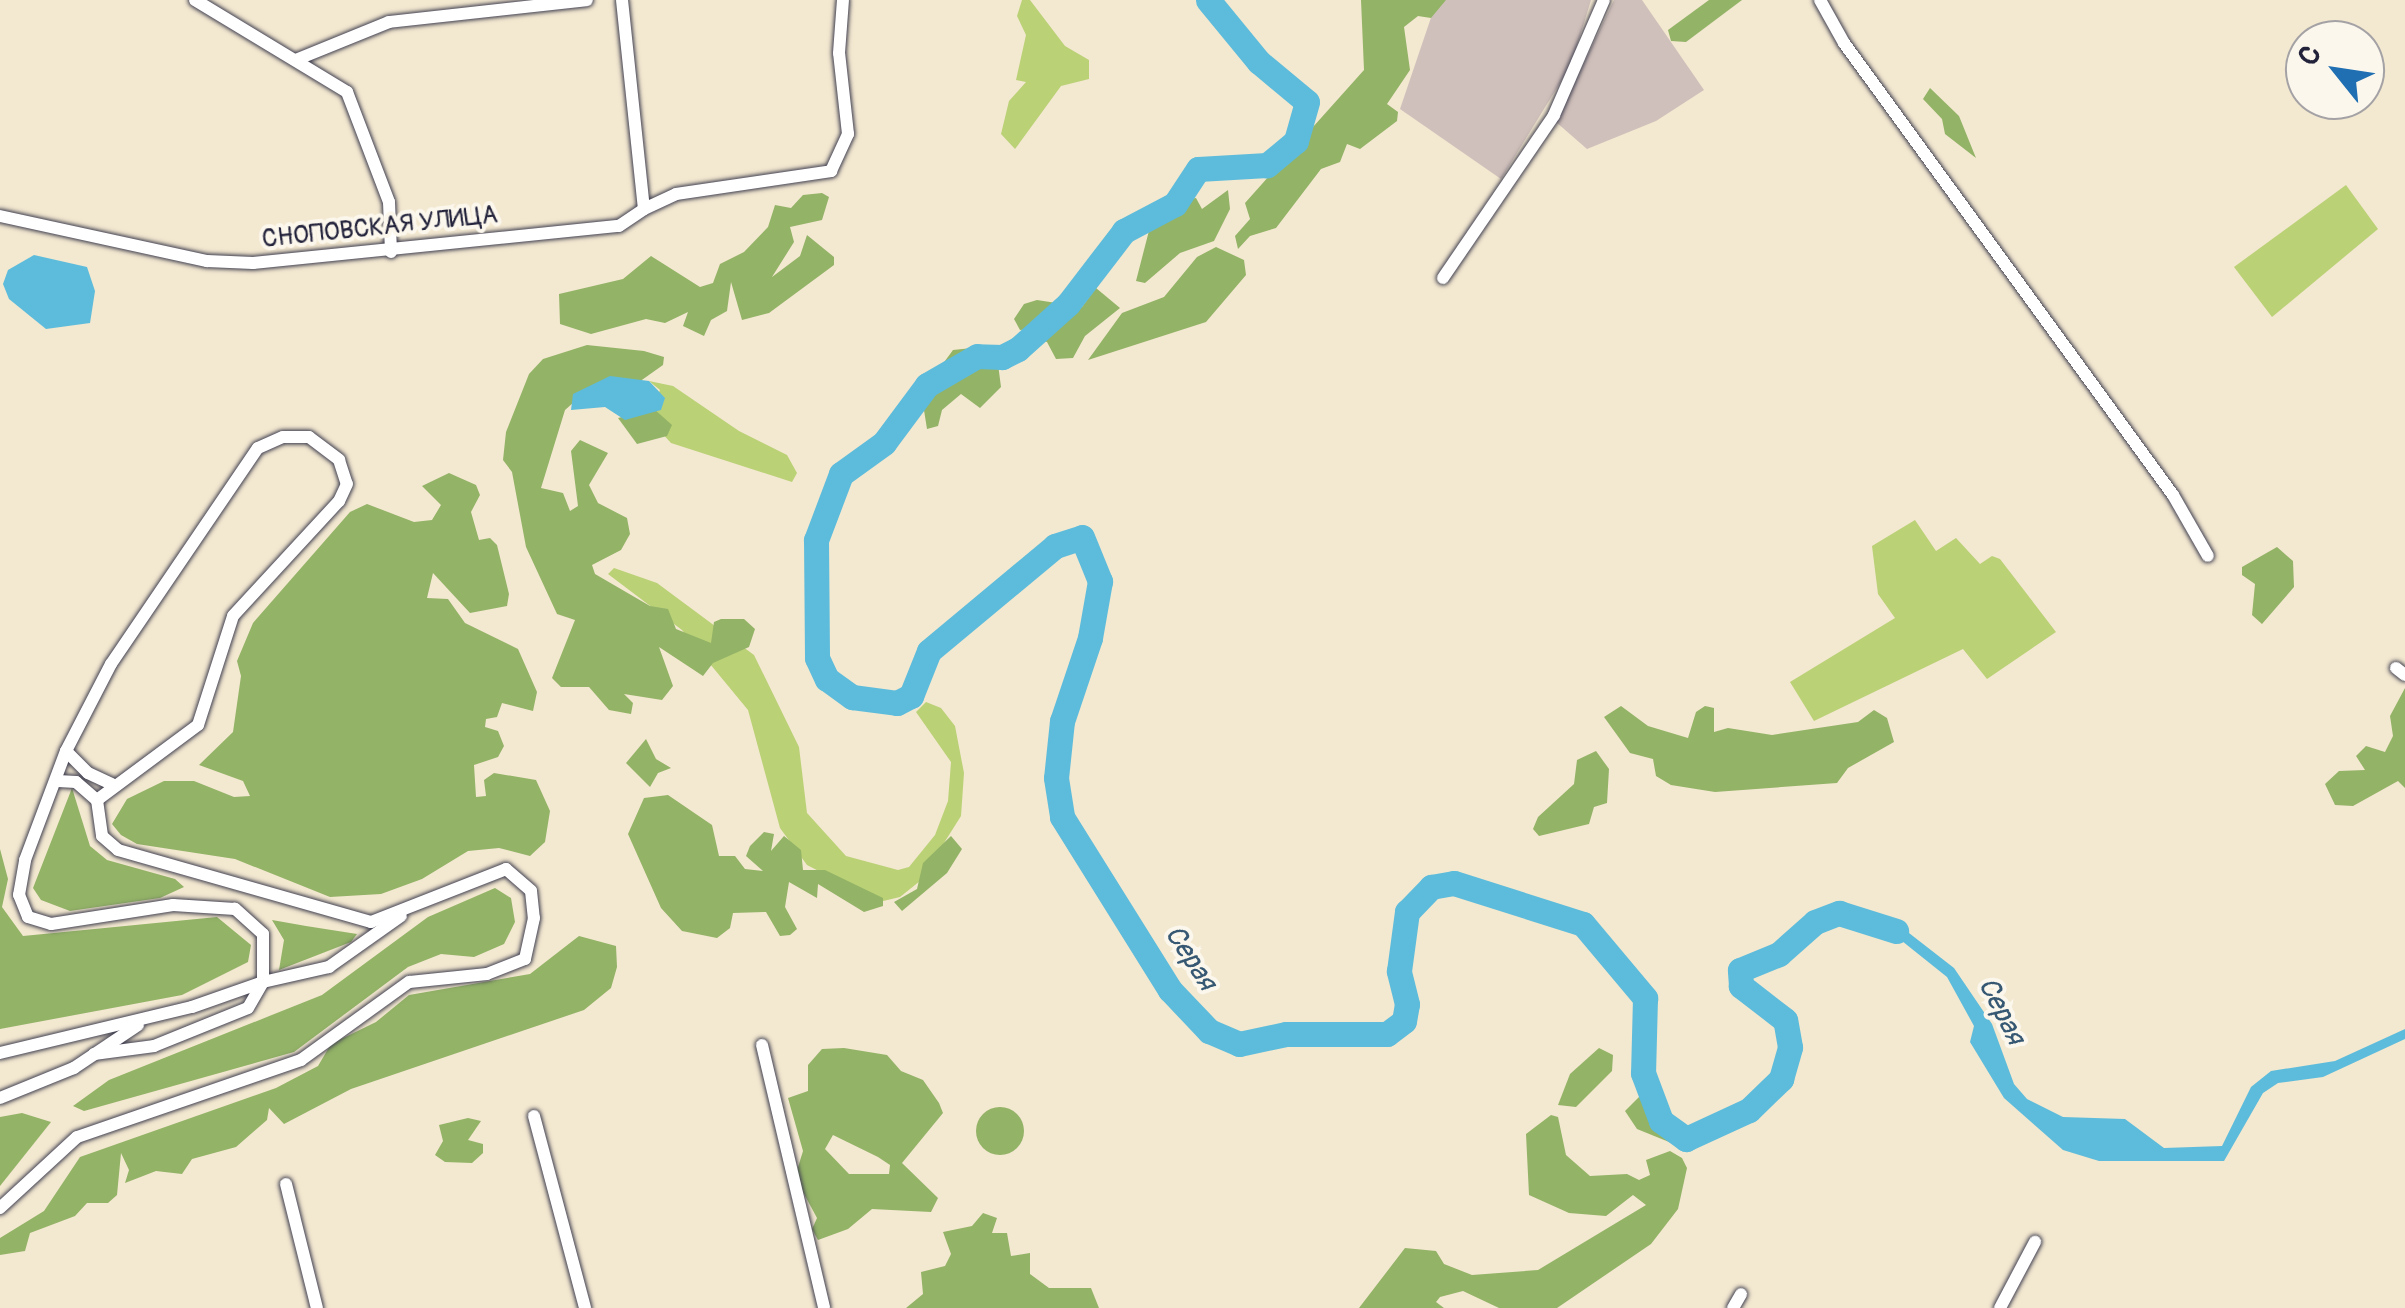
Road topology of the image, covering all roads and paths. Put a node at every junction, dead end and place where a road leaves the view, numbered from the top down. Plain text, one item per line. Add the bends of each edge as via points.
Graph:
1 (195, 0) edge
2 (587, 0) edge
3 (622, 0) edge
4 (843, 0) edge
5 (1604, 0) edge
6 (1820, 0) edge
7 (298, 59) junction
8 (644, 208) junction
9 (0, 216) edge
10 (392, 252) junction
11 (1442, 278) dead end
12 (2208, 556) dead end
13 (66, 751) junction
14 (58, 782) junction
15 (112, 784) junction
16 (96, 800) junction
17 (402, 914) junction
18 (264, 982) junction
19 (148, 1018) junction
20 (762, 1045) dead end
21 (0, 1053) edge
22 (94, 1054) junction
23 (0, 1098) edge
24 (534, 1116) dead end
25 (286, 1184) dead end
26 (0, 1208) edge
27 (2036, 1242) dead end
28 (1740, 1294) dead end
29 (318, 1308) edge
30 (585, 1308) edge
31 (824, 1308) edge
32 (1734, 1308) edge
33 (2000, 1308) edge

1 - 7 street
2 - 7 street via 389,22
3 - 8 street
4 - 8 street, СНОПОВСКАЯ УЛИЦА via 839,54 848,134 840,159 822,173 676,194
5 - 11 street via 1554,114
6 - 12 street via 2173,495
7 - 10 street via 332,79 360,115 390,202
8 - 10 street, СНОПОВСКАЯ УЛИЦА via 619,226
9 - 10 street, СНОПОВСКАЯ УЛИЦА via 208,261
13 - 14 street
13 - 15 street via 88,773
13 - 15 street via 111,664 258,448 283,437 309,437 328,450 348,484 339,502 232,616 198,725
14 - 16 street via 76,782
14 - 18 street via 25,860 19,894 28,918 68,923 219,903 263,934
15 - 16 street
16 - 17 street via 102,836 118,850 254,885 338,917 371,922
17 - 18 street via 329,967
17 - 26 street via 506,869 531,891 534,918 525,959 487,974 409,982 301,1060 77,1137
18 - 19 street
18 - 22 street via 248,1008 216,1022 154,1046
19 - 21 street
19 - 22 street
20 - 31 street
22 - 23 street
24 - 30 street
25 - 29 street
27 - 33 street
28 - 32 street

